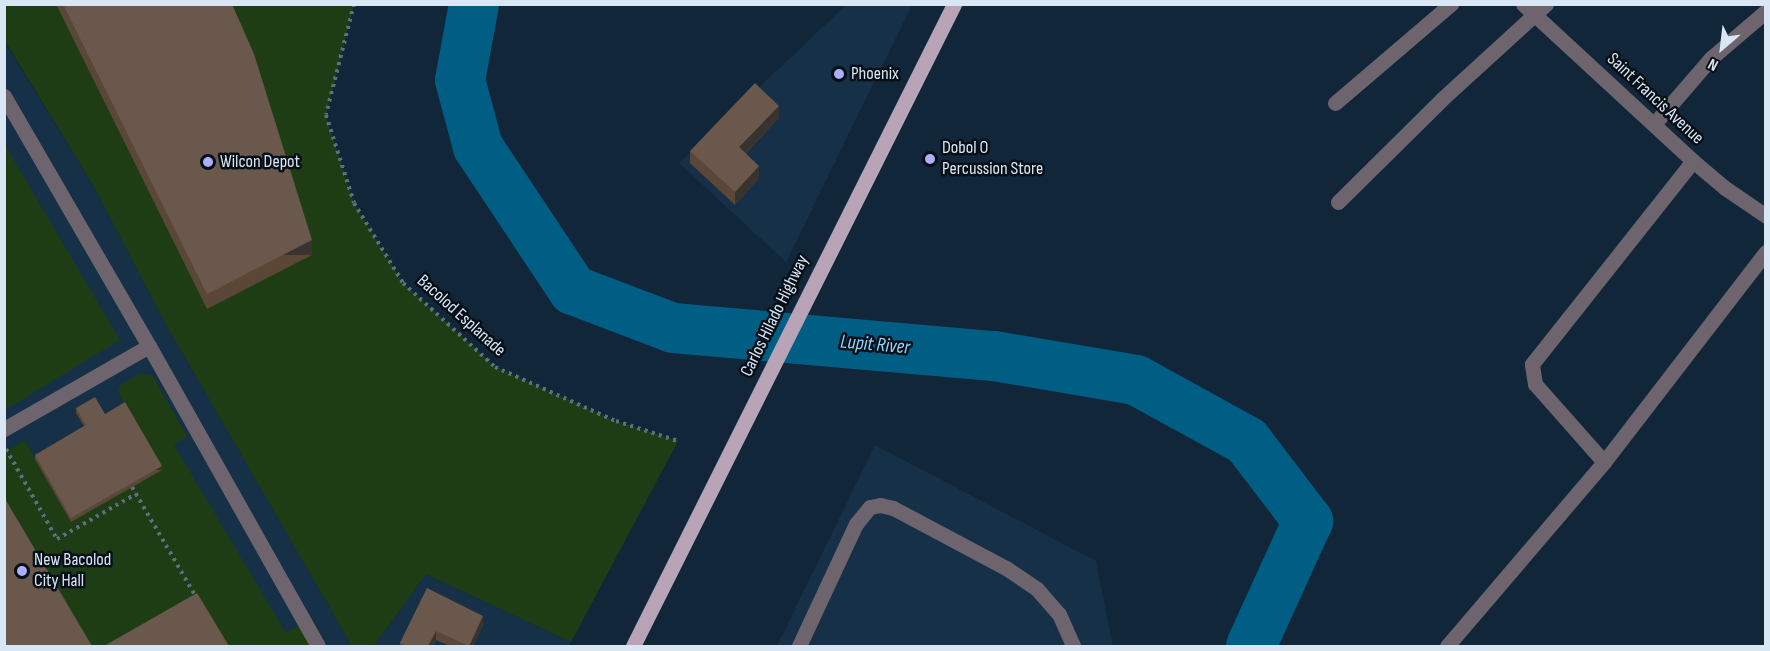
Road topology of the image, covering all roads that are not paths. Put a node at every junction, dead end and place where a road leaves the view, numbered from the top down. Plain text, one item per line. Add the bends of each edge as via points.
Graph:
1 (954, 4) edge
2 (1451, 4) edge
3 (1523, 4) edge
4 (1546, 4) edge
5 (1766, 11) edge
6 (1534, 15) junction
7 (4, 96) edge
8 (1335, 103) dead end
9 (1654, 124) junction
10 (1693, 161) junction
11 (1338, 202) dead end
12 (1766, 216) edge
13 (1766, 252) edge
14 (149, 346) junction
15 (4, 429) edge
16 (1604, 462) junction
17 (318, 646) edge
18 (633, 646) edge
19 (799, 646) edge
20 (1073, 646) edge
21 (1447, 646) edge

1 - 18 main road, Carlos Hilado Highway
2 - 8 street
3 - 6 street, Saint Francis Avenue
4 - 6 street
5 - 9 street via 1711,58
6 - 9 street, Saint Francis Avenue
6 - 11 street
7 - 14 street
9 - 10 street, Saint Francis Avenue
10 - 12 street, Saint Francis Avenue
10 - 16 street via 1532,364 1535,384
13 - 16 street
14 - 15 street
14 - 17 street
16 - 21 street
19 - 20 street via 856,524 870,507 880,505 893,508 1006,568 1037,589 1059,614

